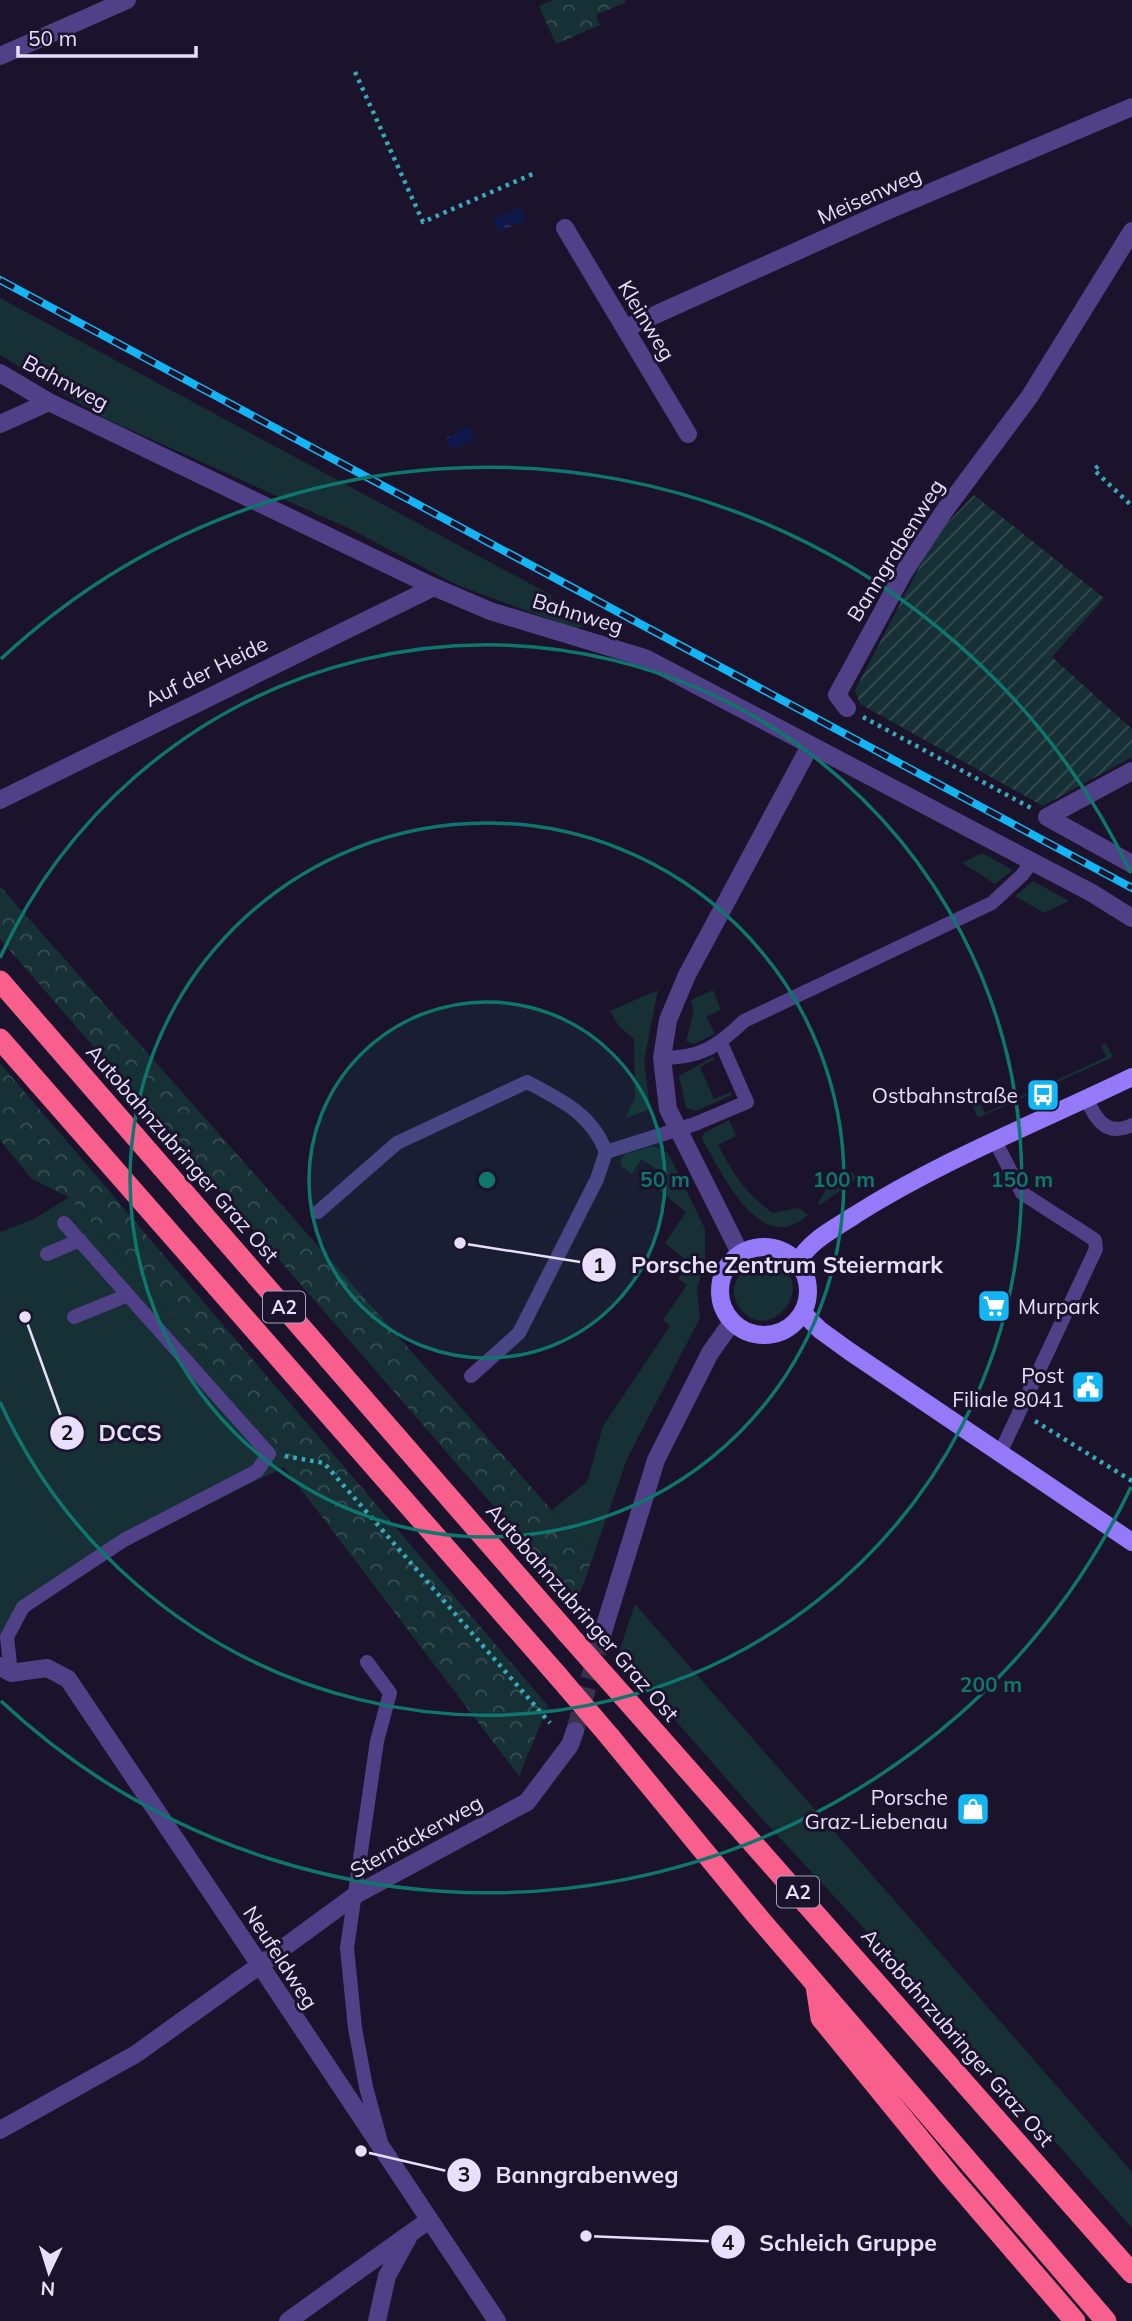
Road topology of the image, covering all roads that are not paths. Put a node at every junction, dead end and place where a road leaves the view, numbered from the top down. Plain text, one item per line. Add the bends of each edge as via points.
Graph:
1 (127, 0) edge
2 (0, 56) edge
3 (1132, 107) edge
4 (565, 228) dead end
5 (1132, 231) edge
6 (626, 328) junction
7 (0, 373) edge
8 (49, 402) junction
9 (0, 424) edge
10 (688, 435) dead end
11 (434, 587) junction
12 (847, 708) road end
13 (810, 746) junction
14 (1132, 771) edge
15 (0, 800) edge
16 (1031, 863) junction
17 (1132, 864) edge
18 (1132, 918) edge
19 (0, 981) edge
20 (0, 1040) edge
21 (721, 1043) junction
22 (662, 1058) junction
23 (1132, 1077) edge
24 (1086, 1099) junction
25 (1132, 1125) edge
26 (677, 1129) junction
27 (995, 1141) junction
28 (606, 1152) junction
29 (318, 1212) dead end
30 (64, 1223) dead end
31 (80, 1240) junction
32 (47, 1254) dead end
33 (740, 1254) junction
34 (798, 1262) junction
35 (128, 1295) junction
36 (803, 1313) junction
37 (75, 1317) dead end
38 (732, 1322) junction
39 (471, 1376) dead end
40 (1001, 1451) junction
41 (1132, 1542) edge
42 (602, 1635) tunnel mouth
43 (367, 1662) dead end
44 (4, 1673) edge
45 (575, 1731) tunnel mouth
46 (357, 1894) junction
47 (260, 1965) junction
48 (816, 1984) junction
49 (0, 2130) edge
50 (385, 2155) junction
51 (429, 2220) junction
52 (409, 2235) junction
53 (1132, 2273) edge
54 (288, 2321) edge
55 (377, 2321) edge
56 (497, 2321) edge
57 (1075, 2321) edge
58 (1106, 2321) edge

1 - 2 street
3 - 6 street, Meisenweg
4 - 6 street, Kleinweg
5 - 12 street, Banngrabenweg via 1030,396 904,572 837,695
6 - 10 street, Kleinweg
7 - 8 street, Bahnweg
8 - 9 street
8 - 11 street, Bahnweg
11 - 13 street, Bahnweg via 490,611 645,658
11 - 15 street, Auf der Heide
13 - 16 street, Bahnweg
13 - 22 street via 687,975 668,1020
14 - 17 street via 1047,817
16 - 18 street, Bahnweg
16 - 21 lane via 992,903 744,1021
19 - 53 highway, Autobahnzubringer Graz Ost / A2, bridge
20 - 48 highway, A2, bridge via 558,1676
21 - 22 lane via 686,1059
21 - 26 lane via 747,1102
22 - 26 street via 665,1096
23 - 24 main road
24 - 25 lane via 1098,1123 1108,1129
24 - 27 main road
26 - 28 lane
26 - 33 street
27 - 34 main road via 900,1187 824,1235 805,1249
27 - 40 lane via 1022,1193 1095,1240 1096,1249
28 - 29 lane via 596,1127 565,1102 527,1082 397,1143
28 - 39 lane via 597,1180 519,1333
30 - 31 lane
31 - 32 lane
31 - 35 lane
33 - 34 main road via 760,1247 781,1250
33 - 38 main road via 728,1264 719,1294
34 - 36 main road via 808,1287
35 - 37 lane
35 - 44 lane via 269,1454 257,1471 124,1540 23,1606 7,1637
36 - 38 main road via 789,1328 769,1335 749,1332
36 - 40 main road via 839,1344
38 - 42 street via 710,1353 656,1460
40 - 41 main road
43 - 46 lane via 390,1693 377,1741
44 - 47 street, Neufeldweg via 47,1668 68,1679
45 - 46 street, Sternäckerweg via 570,1745 527,1802
46 - 47 street, Sternäckerweg
46 - 50 lane via 347,1948 348,1981 366,2087
47 - 49 street, Sternäckerweg via 136,2054
47 - 50 street, Neufeldweg
48 - 57 highway via 821,2018
48 - 58 highway, A2
50 - 51 street, Neufeldweg
51 - 52 street
51 - 56 street, Neufeldweg
52 - 54 street
52 - 55 street via 387,2276

